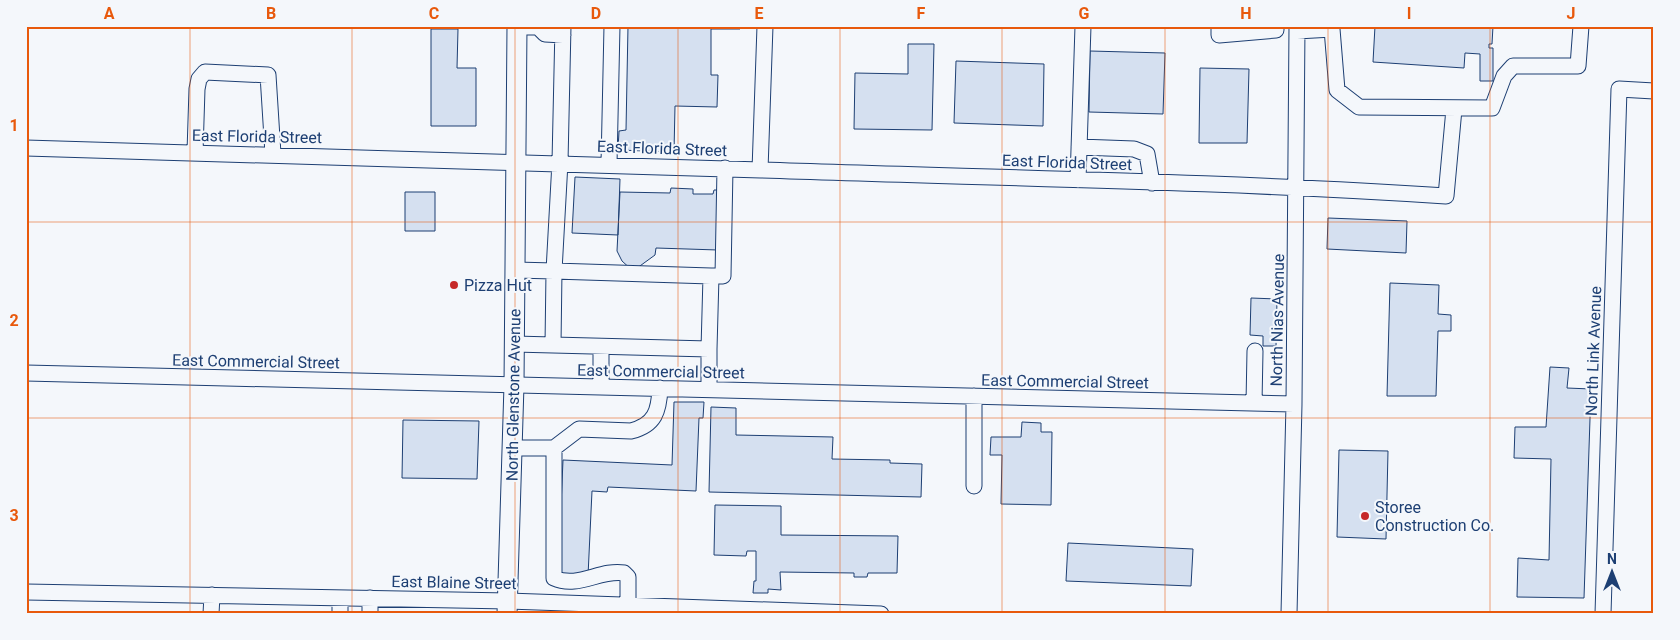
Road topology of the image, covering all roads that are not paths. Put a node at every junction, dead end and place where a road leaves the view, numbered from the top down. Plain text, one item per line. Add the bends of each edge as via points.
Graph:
1 (517, 26) edge
2 (538, 26) edge
3 (612, 26) edge
4 (765, 26) edge
5 (1083, 26) edge
6 (1219, 26) edge
7 (1276, 26) edge
8 (1581, 26) edge
9 (1332, 28) edge
10 (1297, 29) edge
11 (563, 30) edge
12 (1654, 91) edge
13 (1454, 109) junction
14 (1079, 147) junction
15 (26, 148) edge
16 (195, 152) junction
17 (274, 154) junction
18 (516, 160) junction
19 (560, 162) junction
20 (609, 164) junction
21 (725, 168) junction
22 (760, 170) junction
23 (1078, 180) junction
24 (1152, 183) junction
25 (1296, 186) junction
26 (515, 270) junction
27 (554, 271) junction
28 (711, 276) junction
29 (514, 344) junction
30 (553, 345) junction
31 (601, 347) junction
32 (710, 349) junction
33 (1255, 351) dead end
34 (26, 372) edge
35 (514, 385) junction
36 (601, 387) junction
37 (660, 388) junction
38 (709, 389) junction
39 (974, 396) junction
40 (1254, 403) junction
41 (1294, 404) junction
42 (512, 448) junction
43 (554, 448) junction
44 (974, 486) dead end
45 (26, 592) edge
46 (212, 596) junction
47 (340, 598) junction
48 (370, 598) junction
49 (628, 605) junction
50 (508, 607) edge
51 (647, 610) edge
52 (722, 611) edge
53 (794, 612) edge
54 (211, 614) edge
55 (340, 614) edge
56 (370, 614) edge
57 (881, 614) edge
58 (1289, 614) edge
59 (1603, 614) edge

1 - 2 street
1 - 18 main road, North Glenstone Avenue
2 - 11 street via 545,34
3 - 20 street
4 - 22 street
5 - 14 street
6 - 7 street via 1219,35 1276,30
8 - 13 street via 1578,66 1513,66 1504,76 1492,108
9 - 10 street
9 - 13 street via 1337,90 1359,108
10 - 25 street, North Nias Avenue
11 - 19 street
12 - 59 street, North Link Avenue via 1619,89
13 - 25 street, East Florida Street via 1446,196
14 - 23 street
14 - 24 street via 1134,149 1148,154
15 - 16 street, East Florida Street
16 - 17 street, East Florida Street
16 - 17 street via 199,80 205,72 222,71 268,75
17 - 18 street, East Florida Street
18 - 19 street, East Florida Street
18 - 26 main road, North Glenstone Avenue
19 - 20 street, East Florida Street
19 - 27 street
20 - 21 street, East Florida Street
21 - 22 street, East Florida Street
21 - 28 street via 723,276
22 - 23 street, East Florida Street
23 - 24 street, East Florida Street
24 - 25 street, East Florida Street
25 - 41 street, North Nias Avenue
26 - 27 street
26 - 29 main road, North Glenstone Avenue
27 - 28 street
27 - 30 street
28 - 32 street
29 - 30 street
29 - 35 main road, North Glenstone Avenue
30 - 31 street
31 - 32 street
31 - 36 street
32 - 38 street
33 - 40 street
34 - 35 street, East Commercial Street
35 - 36 street, East Commercial Street
35 - 42 main road, North Glenstone Avenue
36 - 37 street, East Commercial Street
37 - 38 street, East Commercial Street
37 - 43 street via 659,407 651,422 631,431 579,429
38 - 39 street, East Commercial Street
39 - 40 street, East Commercial Street
39 - 44 street
40 - 41 street, East Commercial Street
41 - 58 street, North Nias Avenue
42 - 43 street
42 - 50 main road, North Glenstone Avenue
43 - 49 street via 553,575 556,579 584,580 604,573 624,573 628,577
45 - 46 street, East Blaine Street
46 - 47 street, East Blaine Street
46 - 54 street
47 - 48 street, East Blaine Street
47 - 55 street
48 - 50 street, East Blaine Street
48 - 56 street
49 - 50 street, East Blaine Street
49 - 51 street, East Blaine Street
51 - 52 street, East Blaine Street
52 - 53 street, East Blaine Street
53 - 57 street, East Blaine Street

